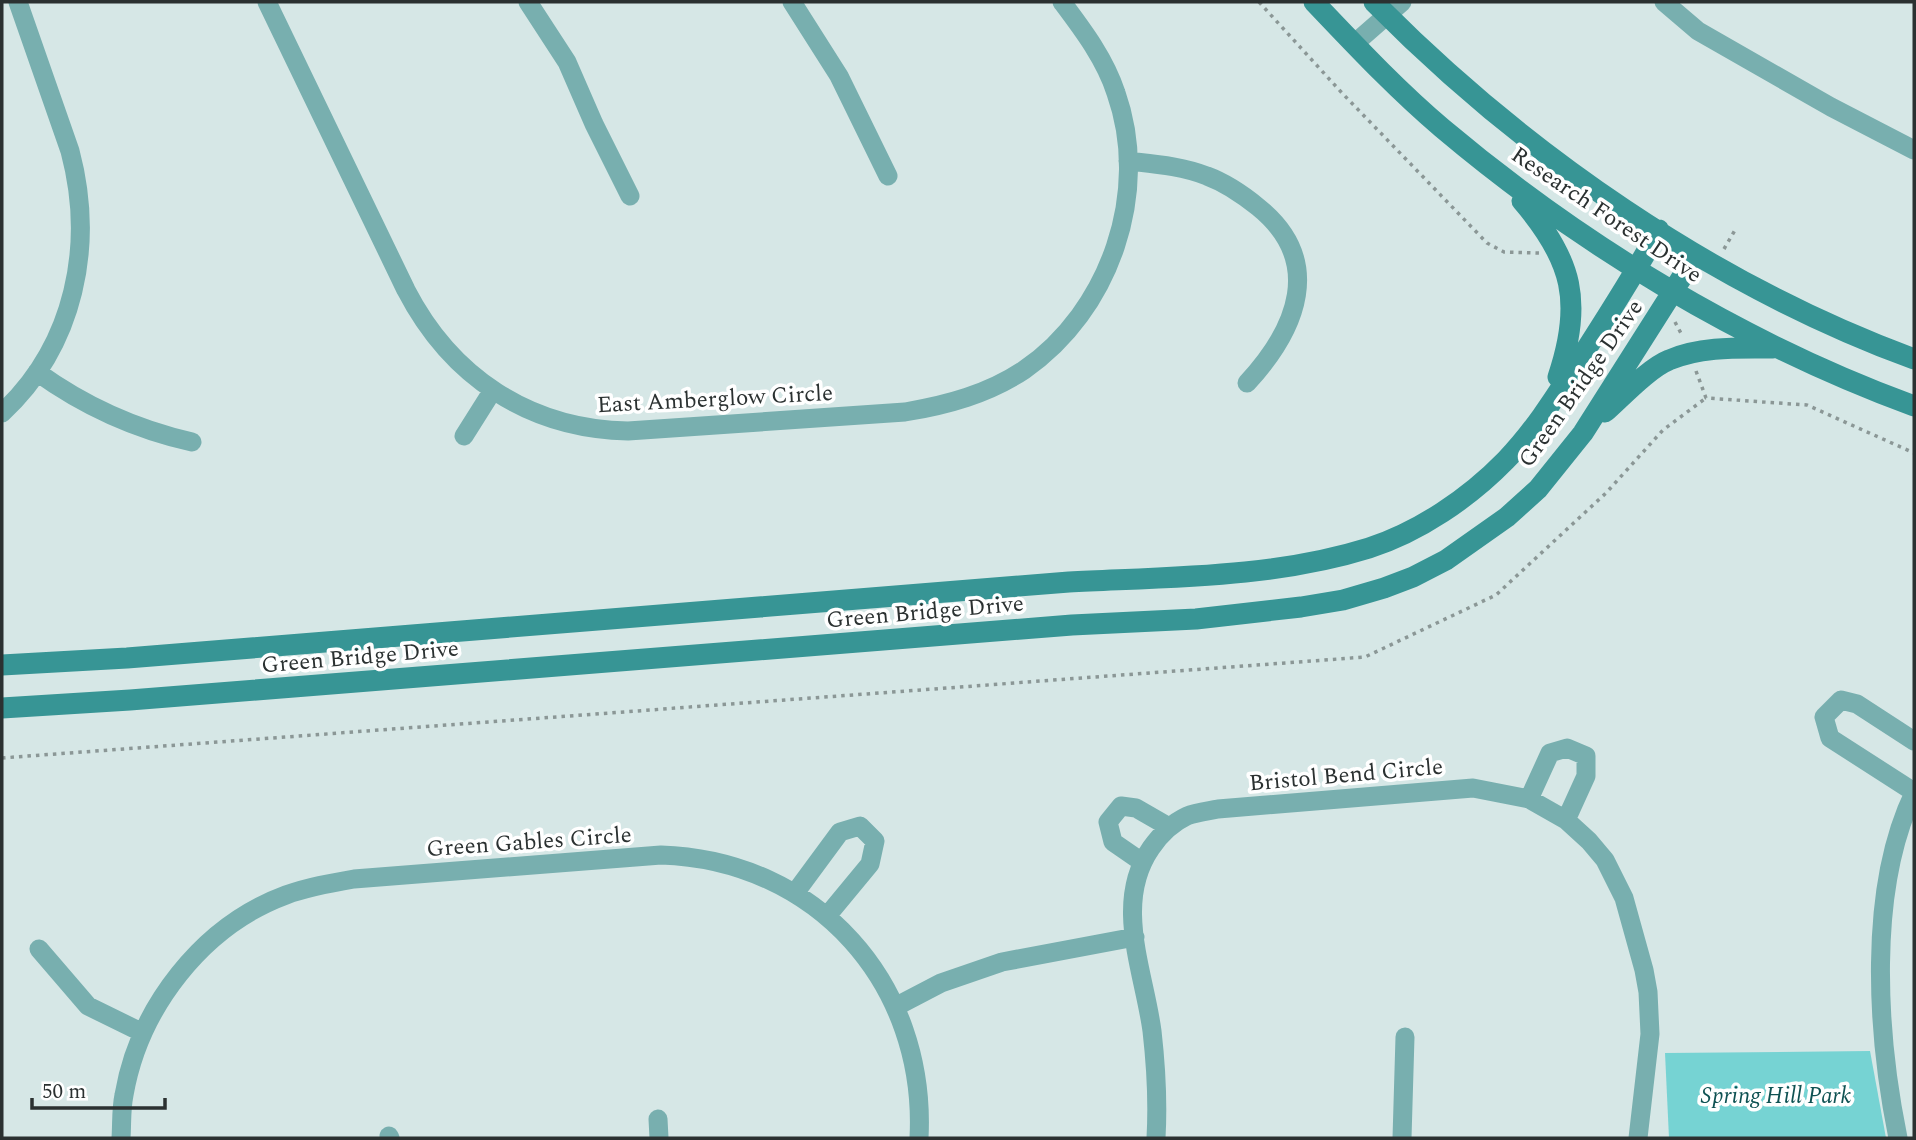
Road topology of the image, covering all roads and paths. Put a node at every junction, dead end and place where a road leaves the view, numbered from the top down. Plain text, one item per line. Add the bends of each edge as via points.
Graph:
1 (18, 2) edge
2 (267, 2) edge
3 (528, 2) edge
4 (792, 2) edge
5 (1062, 2) edge
6 (1314, 2) edge
7 (1664, 2) edge
8 (1387, 6) edge
9 (1354, 44) junction
10 (1914, 150) edge
11 (1128, 161) junction
12 (1493, 168) junction
13 (888, 176) dead end
14 (630, 195) dead end
15 (1659, 230) junction
16 (1696, 255) junction
17 (1637, 269) junction
18 (1674, 292) junction
19 (1779, 348) junction
20 (1914, 359) edge
21 (37, 372) junction
22 (1247, 383) dead end
23 (493, 390) junction
24 (1706, 398) dead end
25 (1914, 406) edge
26 (1548, 408) junction
27 (2, 413) edge
28 (1583, 433) junction
29 (464, 436) dead end
30 (192, 442) dead end
31 (2, 665) edge
32 (2, 708) edge
33 (1914, 741) edge
34 (2, 758) edge
35 (1914, 792) edge
36 (1529, 799) junction
37 (1566, 820) junction
38 (1169, 827) junction
39 (1142, 862) junction
40 (795, 893) junction
41 (827, 916) junction
42 (1135, 937) junction
43 (39, 949) dead end
44 (895, 1007) junction
45 (144, 1033) junction
46 (1405, 1037) dead end
47 (121, 1138) edge
48 (919, 1138) edge
49 (1156, 1138) edge
50 (1402, 1138) edge
51 (1638, 1138) edge
52 (1898, 1138) edge

1 - 21 street via 70,151 81,204 73,291 60,331
2 - 23 street, East Amberglow Circle via 418,313 454,359
3 - 14 street via 567,62
4 - 13 street via 839,76
5 - 11 street, East Amberglow Circle via 1093,44 1116,93
6 - 9 main road, Research Forest Drive
7 - 10 street via 1698,31
8 - 9 street
8 - 15 main road, Research Forest Drive via 1430,58 1521,135
9 - 12 main road, Research Forest Drive via 1441,127
11 - 22 street via 1177,167 1237,190 1286,237 1295,256 1294,310 1284,335
11 - 23 street, East Amberglow Circle via 1121,227 1093,297 1043,356 978,394 905,412 628,431 559,422
12 - 17 main road, Research Forest Drive
12 - 26 main road via 1546,229 1563,263 1572,302 1569,344
15 - 16 main road, Research Forest Drive
15 - 17 main road, Green Bridge Drive
16 - 18 main road, Green Bridge Drive
16 - 20 main road, Research Forest Drive via 1798,309
17 - 18 main road, Research Forest Drive
17 - 26 main road, Green Bridge Drive
18 - 19 main road, Research Forest Drive
18 - 28 main road, Green Bridge Drive
19 - 25 main road, Research Forest Drive
19 - 28 main road via 1705,351 1668,360
21 - 27 street
21 - 30 street via 116,419
23 - 29 street
24 - 34 path via 1663,430 1606,493 1496,595 1365,657
26 - 31 main road, Green Bridge Drive via 1507,459 1424,523 1370,547 1294,565
28 - 32 main road, Green Bridge Drive via 1538,489 1446,560 1413,577 1343,600 1196,618
33 - 35 street via 1857,704 1841,700 1824,717 1830,738
35 - 52 street via 1892,853 1881,953 1884,1053
36 - 37 street, Bristol Bend Circle
36 - 37 street via 1550,753 1567,748 1586,757 1586,776
36 - 38 street, Bristol Bend Circle via 1483,789 1447,791 1218,809 1187,816
37 - 51 street, Bristol Bend Circle via 1590,841 1610,869 1625,898 1644,970 1650,1034
38 - 39 street, Bristol Bend Circle
38 - 39 street via 1136,808 1121,806 1108,822 1113,842
39 - 42 street, Bristol Bend Circle via 1132,895
40 - 41 street, Green Gables Circle
40 - 41 street via 840,832 860,826 875,841 870,864
40 - 45 street, Green Gables Circle via 746,870 710,860 661,855 354,878 309,887 261,906 207,944 178,976
41 - 44 street, Green Gables Circle via 862,950
42 - 44 street via 1002,962 941,983
42 - 49 street, Bristol Bend Circle via 1152,1030
43 - 45 street via 88,1006
44 - 48 street, Green Gables Circle via 916,1069
45 - 47 street, Green Gables Circle via 123,1098
46 - 50 street

